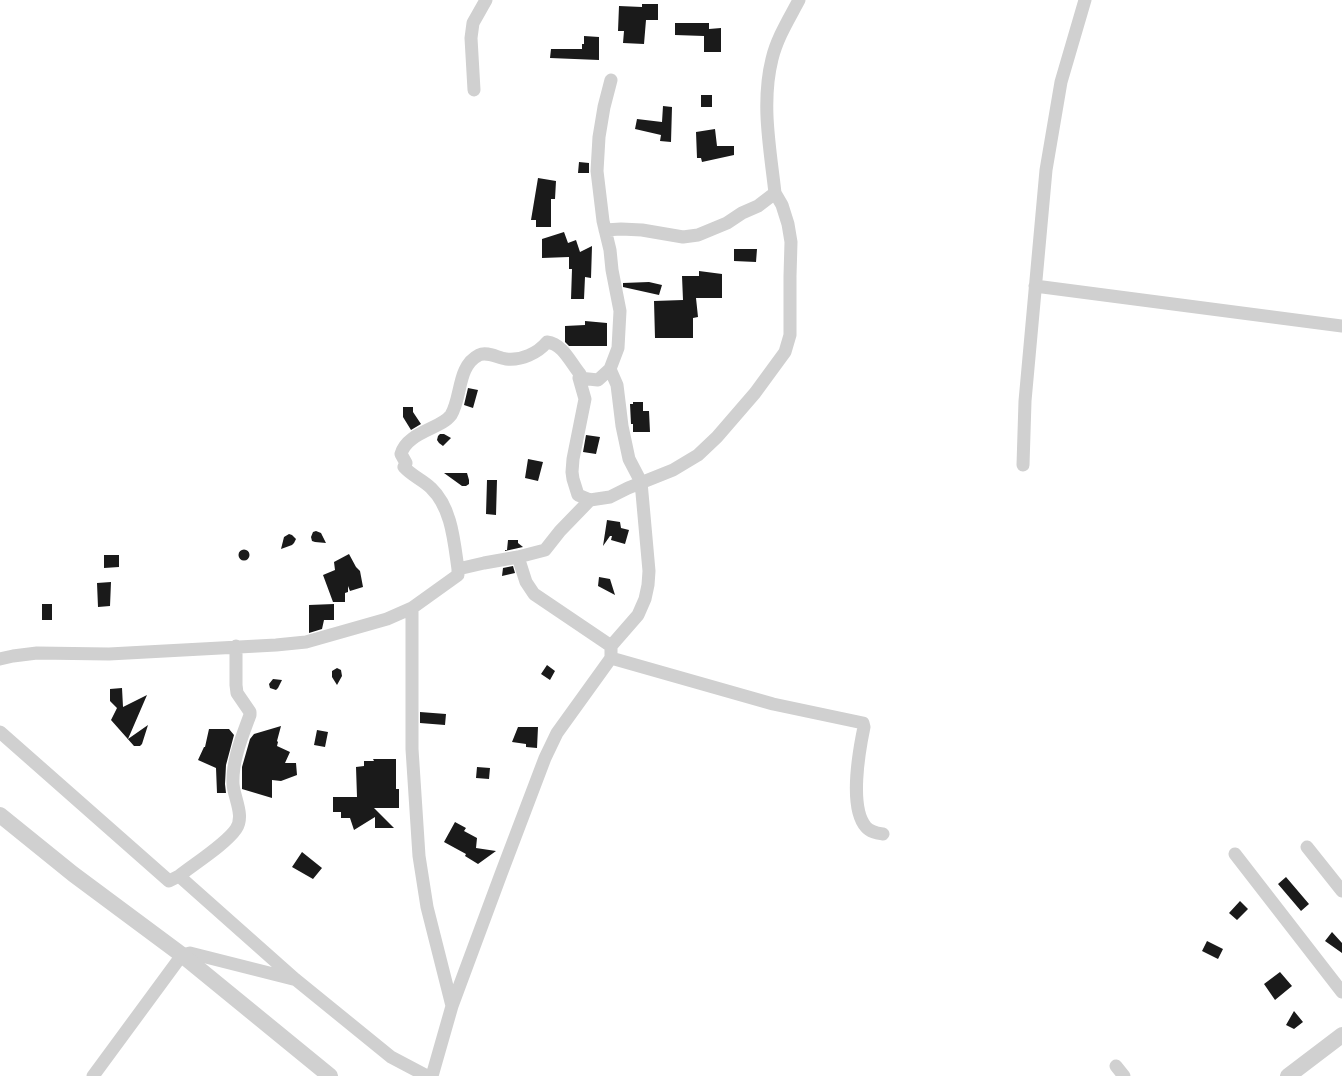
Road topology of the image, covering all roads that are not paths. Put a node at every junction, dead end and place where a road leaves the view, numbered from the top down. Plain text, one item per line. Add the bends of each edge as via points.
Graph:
1 (486, 0) edge
2 (799, 0) edge
3 (1085, 0) edge
4 (611, 80) dead end
5 (474, 90) dead end
6 (775, 193) junction
7 (605, 230) junction
8 (1035, 286) junction
9 (1342, 326) edge
10 (610, 369) junction
11 (579, 378) junction
12 (1023, 466) dead end
13 (641, 482) junction
14 (590, 500) junction
15 (518, 557) junction
16 (458, 569) junction
17 (412, 608) junction
18 (236, 646) junction
19 (611, 652) junction
20 (0, 659) edge
21 (0, 732) edge
22 (0, 815) edge
23 (883, 834) dead end
24 (1307, 847) dead end
25 (1235, 854) dead end
26 (179, 876) junction
27 (1342, 890) edge
28 (182, 955) junction
29 (295, 979) junction
30 (1342, 992) edge
31 (452, 1006) junction
32 (1342, 1035) edge
33 (1116, 1066) dead end
34 (1292, 1075) edge
35 (93, 1076) edge
36 (330, 1076) edge
37 (427, 1076) edge
38 (432, 1076) edge
39 (1124, 1076) edge

1 - 5 street via 473,23 471,38
2 - 6 street via 785,25 772,58 768,82 766,103
3 - 8 street via 1061,82 1046,170
4 - 7 street via 599,137 597,171
6 - 7 street via 758,206 727,223 698,235 683,237 642,230
6 - 13 street via 782,205 791,242 790,335 785,352 755,393 698,455 673,470
7 - 10 street via 620,311 618,348
8 - 9 street
8 - 12 street via 1025,400
10 - 11 street via 598,380
10 - 13 street via 617,385 629,459
11 - 14 street via 585,399 573,459 573,479 578,495
11 - 16 street via 580,374 555,343 547,342 539,350 519,359 506,360 486,354 480,355 471,361 463,375 450,416 414,438 403,449 401,454 406,463 404,468 432,489 446,510
13 - 14 street via 610,497
13 - 19 street via 647,540 648,585 638,615
14 - 15 street via 545,550
15 - 16 street
15 - 19 street via 526,582 534,594
16 - 17 street via 458,575
17 - 18 street via 387,619 306,642
17 - 31 street via 412,749 419,856 427,907
18 - 20 street via 109,654 37,653
18 - 26 street via 237,693 250,712 233,776 239,822 236,829 222,843
19 - 23 street via 773,704 862,723 864,727 857,767 858,809 866,827
19 - 31 street via 557,733 545,758
21 - 26 street via 169,881
22 - 28 street via 73,874
24 - 27 street
25 - 30 street
26 - 29 street
28 - 29 street via 190,953
28 - 35 street
28 - 36 street
29 - 37 street via 391,1057
31 - 38 street
32 - 34 street
33 - 39 street

